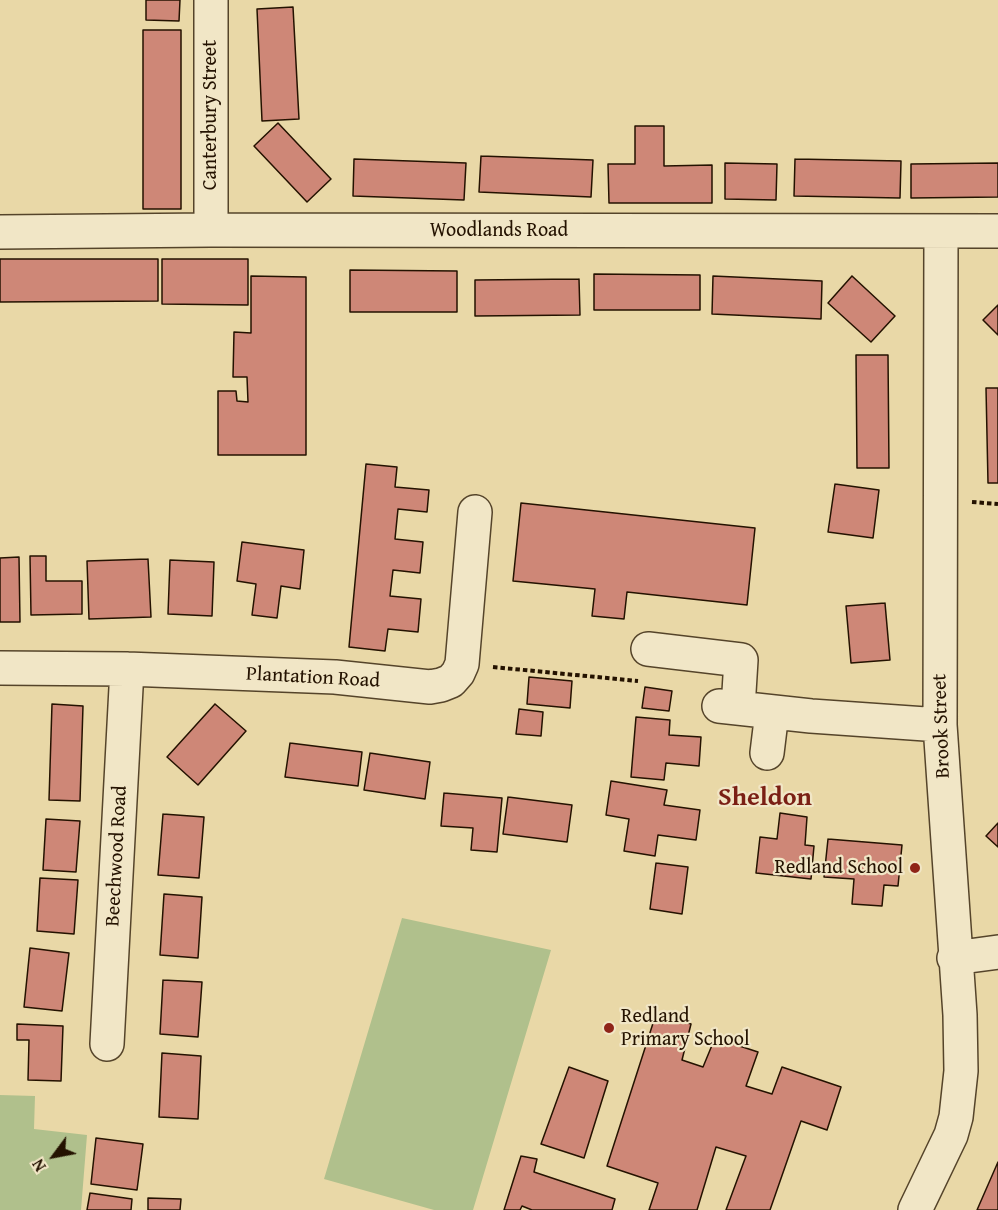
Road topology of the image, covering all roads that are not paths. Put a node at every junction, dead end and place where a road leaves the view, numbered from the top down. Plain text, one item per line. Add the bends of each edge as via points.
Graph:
1 (212, 0) edge
2 (211, 230) junction
3 (998, 231) edge
4 (0, 232) edge
5 (941, 232) junction
6 (475, 512) dead end
7 (648, 649) dead end
8 (0, 668) edge
9 (127, 669) junction
10 (772, 712) junction
11 (940, 725) junction
12 (767, 753) dead end
13 (998, 952) edge
14 (954, 958) junction
15 (107, 1044) dead end
16 (915, 1210) edge

1 - 2 street, Canterbury Street
2 - 4 street, Woodlands Road
2 - 5 street, Woodlands Road
3 - 5 street, Woodlands Road
5 - 11 street, Brook Street
6 - 9 street, Plantation Road via 462,664 451,681 430,687 335,677
7 - 10 street via 741,660 729,707
8 - 9 street, Plantation Road
9 - 15 street, Beechwood Road
10 - 11 street
10 - 12 street
11 - 14 street, Brook Street
13 - 14 street
14 - 16 street, Brook Street via 961,1071 956,1117

